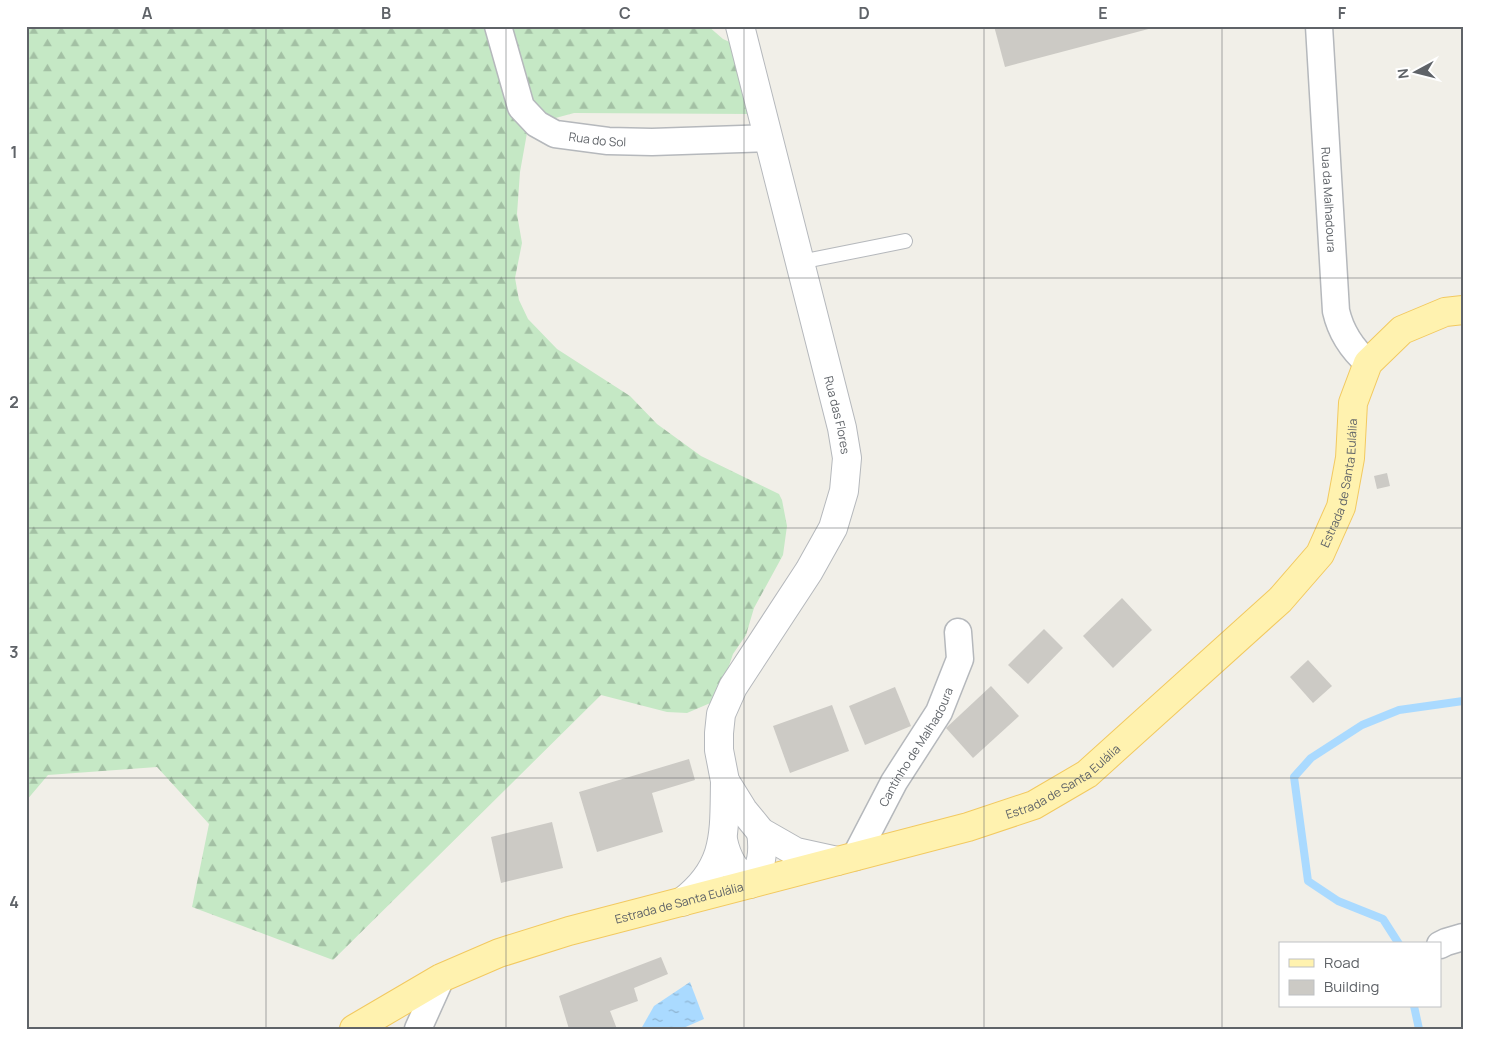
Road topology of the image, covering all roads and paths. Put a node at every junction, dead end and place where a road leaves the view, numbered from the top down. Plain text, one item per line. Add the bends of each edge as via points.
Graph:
1 (498, 26) edge
2 (740, 26) edge
3 (1319, 26) edge
4 (768, 138) junction
5 (905, 241) dead end
6 (800, 262) junction
7 (1463, 310) edge
8 (1368, 363) junction
9 (958, 632) dead end
10 (725, 781) junction
11 (761, 832) junction
12 (723, 840) junction
13 (846, 859) junction
14 (750, 884) junction
15 (682, 902) junction
16 (1463, 937) edge
17 (1442, 945) edge
18 (441, 978) junction
19 (354, 1029) edge
20 (418, 1029) edge

1 - 4 street, Rua do Sol via 520,107 537,124 555,134 608,141 652,142
2 - 4 street, Rua das Flores
3 - 8 street, Rua da Malhadoura via 1336,311 1338,323 1350,344
4 - 6 street, Rua das Flores
5 - 6 lane
6 - 10 street, Rua das Flores via 842,428 847,458 844,491 833,528 819,554 733,687 721,714 719,750
7 - 8 main road, Estrada de Santa Eulália via 1444,312 1402,330
8 - 13 main road, Estrada de Santa Eulália via 1353,403 1350,458 1341,507 1320,554 1280,600 1087,774 1034,804 968,827
9 - 13 street, Cantinho de Malhadoura via 960,659 939,712
10 - 11 street
10 - 12 street
11 - 13 street via 796,852
11 - 14 street via 762,858
12 - 14 street via 734,868
12 - 15 street via 710,873
13 - 14 main road, Estrada de Santa Eulália
14 - 15 main road, Estrada de Santa Eulália
15 - 18 main road, Estrada de Santa Eulália via 499,952
16 - 17 street
18 - 19 main road, Estrada de Santa Eulália
18 - 20 street

